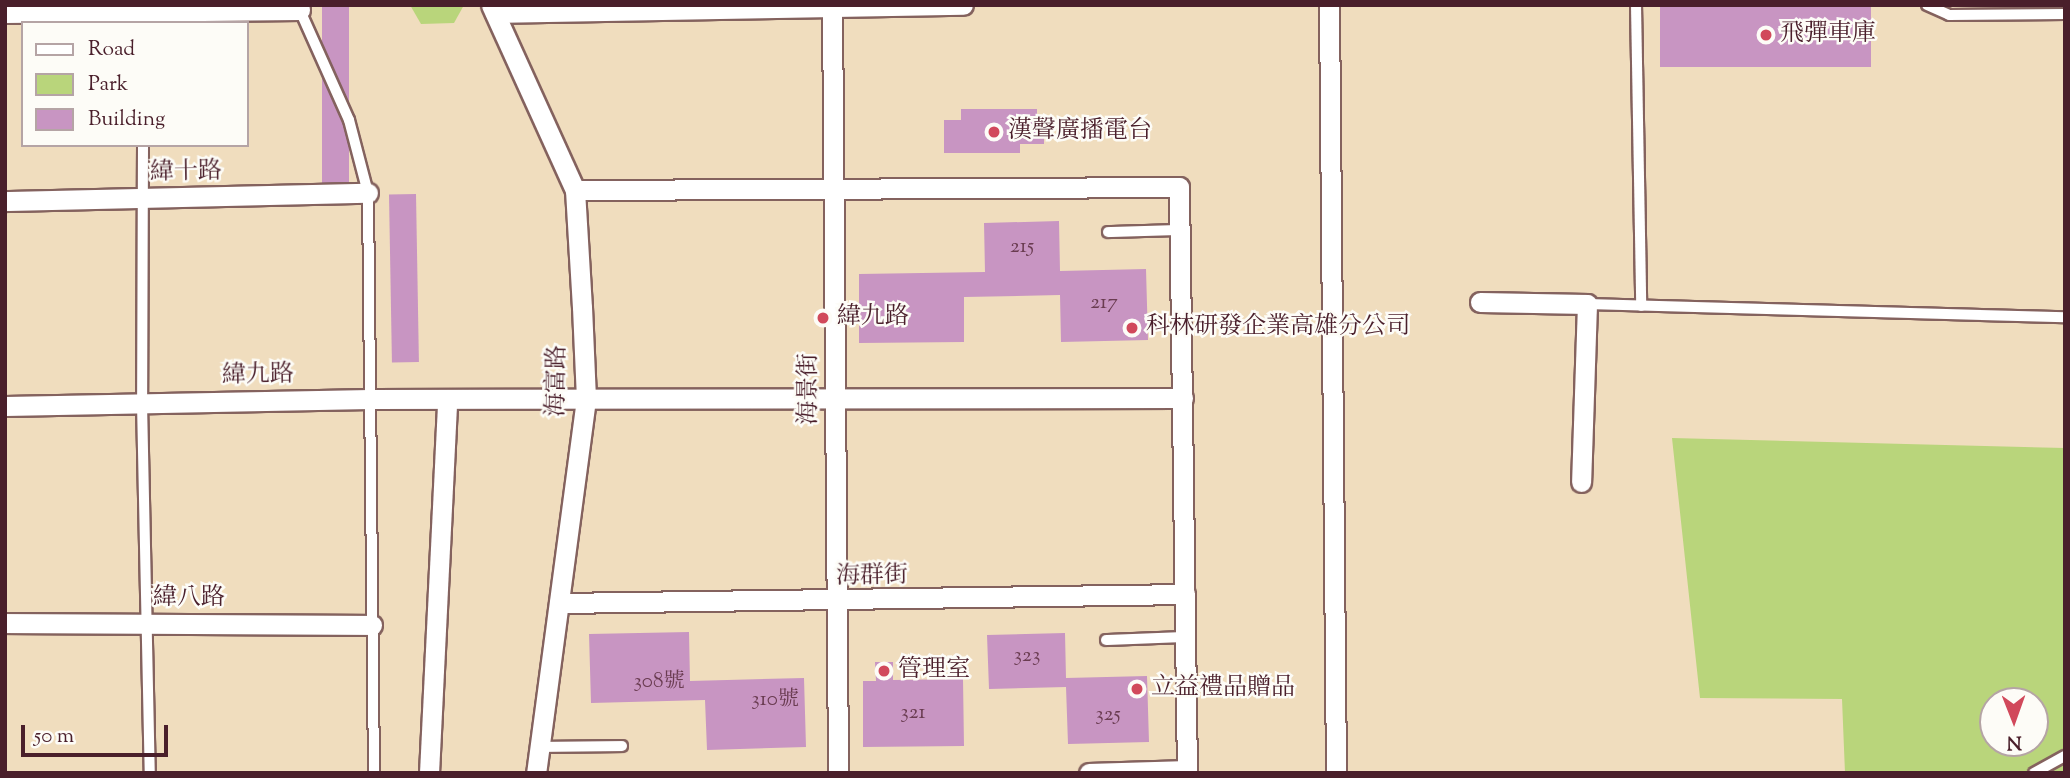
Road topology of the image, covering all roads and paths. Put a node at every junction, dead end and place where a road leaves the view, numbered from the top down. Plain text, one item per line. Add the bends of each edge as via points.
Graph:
1 (962, 5) edge
2 (1329, 5) edge
3 (1636, 5) edge
4 (1927, 5) edge
5 (832, 7) edge
6 (299, 8) edge
7 (493, 9) edge
8 (5, 13) edge
9 (140, 13) edge
10 (2065, 15) edge
11 (143, 147) edge
12 (835, 187) junction
13 (575, 190) junction
14 (368, 193) junction
15 (144, 198) junction
16 (5, 201) edge
17 (1181, 230) junction
18 (1108, 232) dead end
19 (1480, 302) dead end
20 (1587, 304) junction
21 (1641, 306) junction
22 (2065, 317) edge
23 (834, 398) junction
24 (1183, 398) junction
25 (370, 399) junction
26 (447, 399) junction
27 (586, 399) junction
28 (142, 402) junction
29 (5, 406) edge
30 (1581, 482) dead end
31 (1185, 594) junction
32 (836, 602) junction
33 (559, 603) junction
34 (5, 623) edge
35 (149, 623) junction
36 (372, 625) junction
37 (1185, 637) junction
38 (1106, 640) dead end
39 (622, 746) dead end
40 (540, 747) junction
41 (2065, 756) edge
42 (1186, 772) edge
43 (150, 773) edge
44 (374, 773) edge
45 (429, 773) edge
46 (536, 773) edge
47 (838, 773) edge
48 (1090, 773) edge
49 (1336, 773) edge
50 (2034, 773) edge

1 - 5 street
2 - 49 street
3 - 21 lane
4 - 10 lane via 1949,15
5 - 7 street
5 - 12 street, 海景街
6 - 9 street
6 - 14 lane via 349,120
7 - 13 street, 海富路
8 - 9 street
11 - 15 lane
12 - 13 street
12 - 17 street via 1179,187
12 - 23 street, 海景街
13 - 27 street, 海富路
14 - 15 street, 緯十路
14 - 25 lane
15 - 16 street, 緯十路
15 - 28 lane
17 - 18 lane
17 - 24 street
19 - 20 street
20 - 21 lane
20 - 30 street
21 - 22 lane
23 - 24 street, 緯九路
23 - 27 street, 緯九路
23 - 32 street, 海景街
24 - 31 street
25 - 26 street, 緯九路
25 - 28 street, 緯九路
25 - 36 lane
26 - 27 street, 緯九路
26 - 45 street
27 - 33 street, 海富路
28 - 29 street, 緯九路
28 - 35 lane
31 - 32 street, 海群街
31 - 37 street
32 - 33 street, 海群街
32 - 47 street, 海景街
33 - 40 street, 海富路
34 - 35 street, 緯八路
35 - 36 street, 緯八路
35 - 43 lane
36 - 44 lane
37 - 38 lane
37 - 42 street
39 - 40 lane
40 - 46 street, 海富路
41 - 50 lane
42 - 48 street

